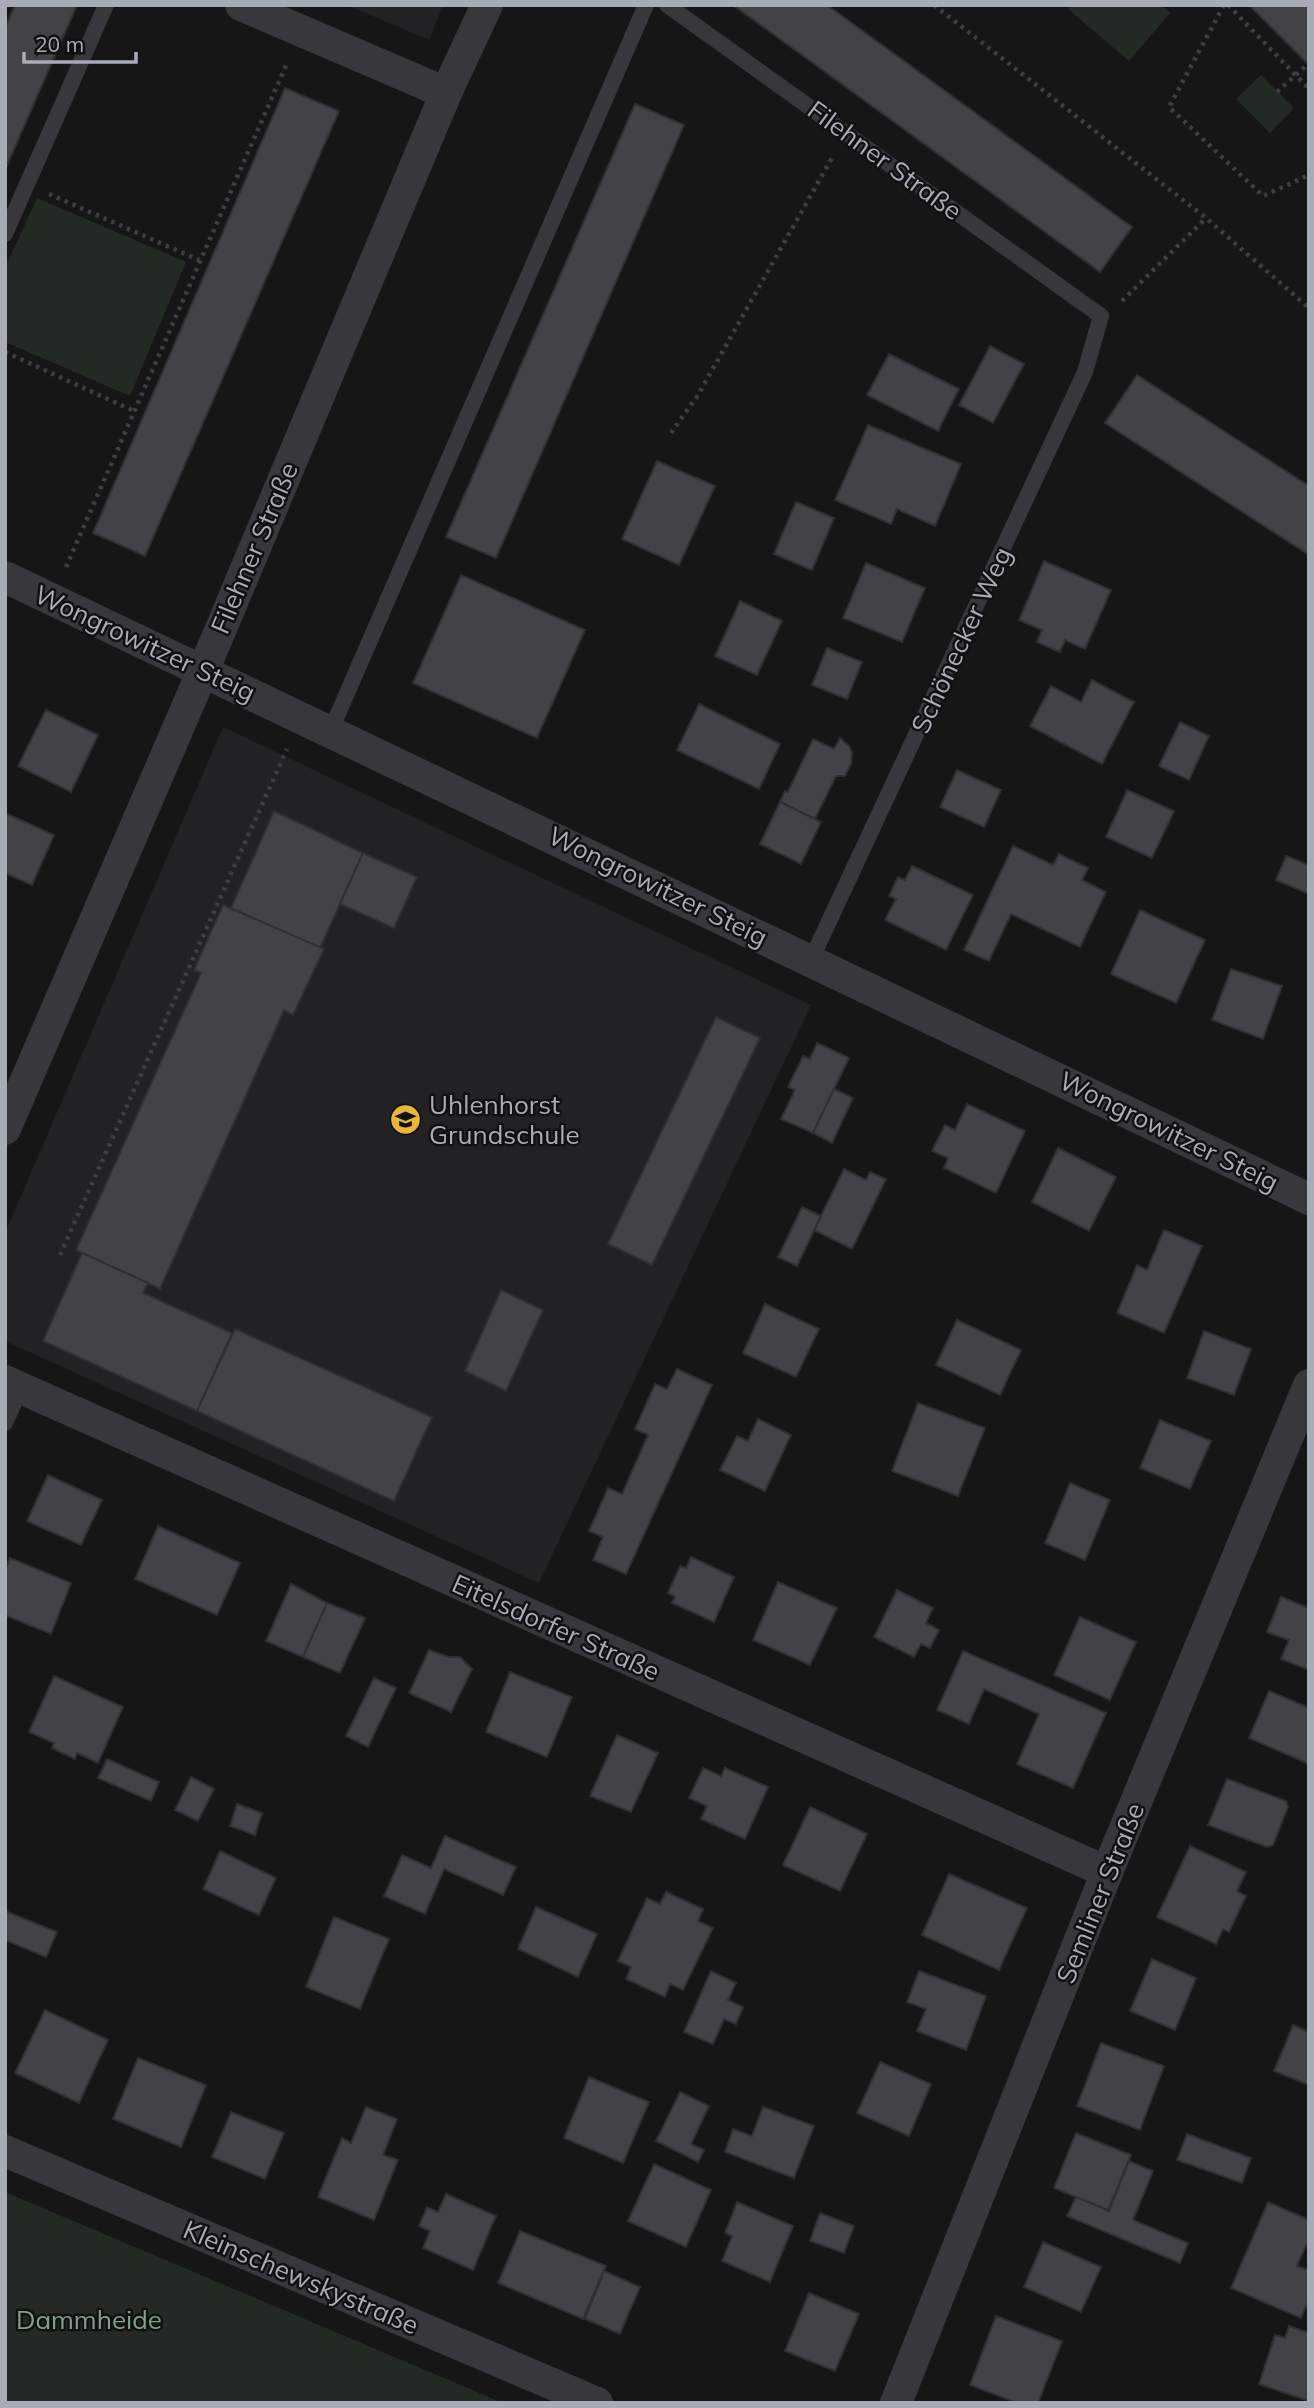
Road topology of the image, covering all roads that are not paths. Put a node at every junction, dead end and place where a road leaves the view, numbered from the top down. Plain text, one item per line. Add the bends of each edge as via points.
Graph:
1 (106, 5) edge
2 (241, 5) edge
3 (487, 5) edge
4 (646, 5) edge
5 (667, 5) edge
6 (446, 93) junction
7 (5, 234) edge
8 (1101, 316) joint
9 (5, 577) edge
10 (202, 671) junction
11 (331, 730) junction
12 (811, 960) junction
13 (5, 1129) edge
14 (1309, 1199) edge
15 (13, 1385) edge
16 (1309, 1385) edge
17 (5, 1423) edge
18 (1107, 1872) junction
19 (5, 2151) edge
20 (597, 2403) edge
21 (896, 2403) edge

1 - 7 lane
2 - 6 street
3 - 6 street, Filehner Straße
4 - 11 lane
5 - 8 lane, Filehner Straße
6 - 10 street, Filehner Straße
8 - 12 lane, Schönecker Weg via 1085,372
9 - 10 street, Wongrowitzer Steig
10 - 11 street, Wongrowitzer Steig
10 - 13 street, Filehner Straße
11 - 12 street, Wongrowitzer Steig
12 - 14 street, Wongrowitzer Steig
15 - 17 lane
15 - 18 street, Eitelsdorfer Straße
16 - 18 street, Semliner Straße
18 - 21 street, Semliner Straße
19 - 20 street, Kleinschewskystraße

